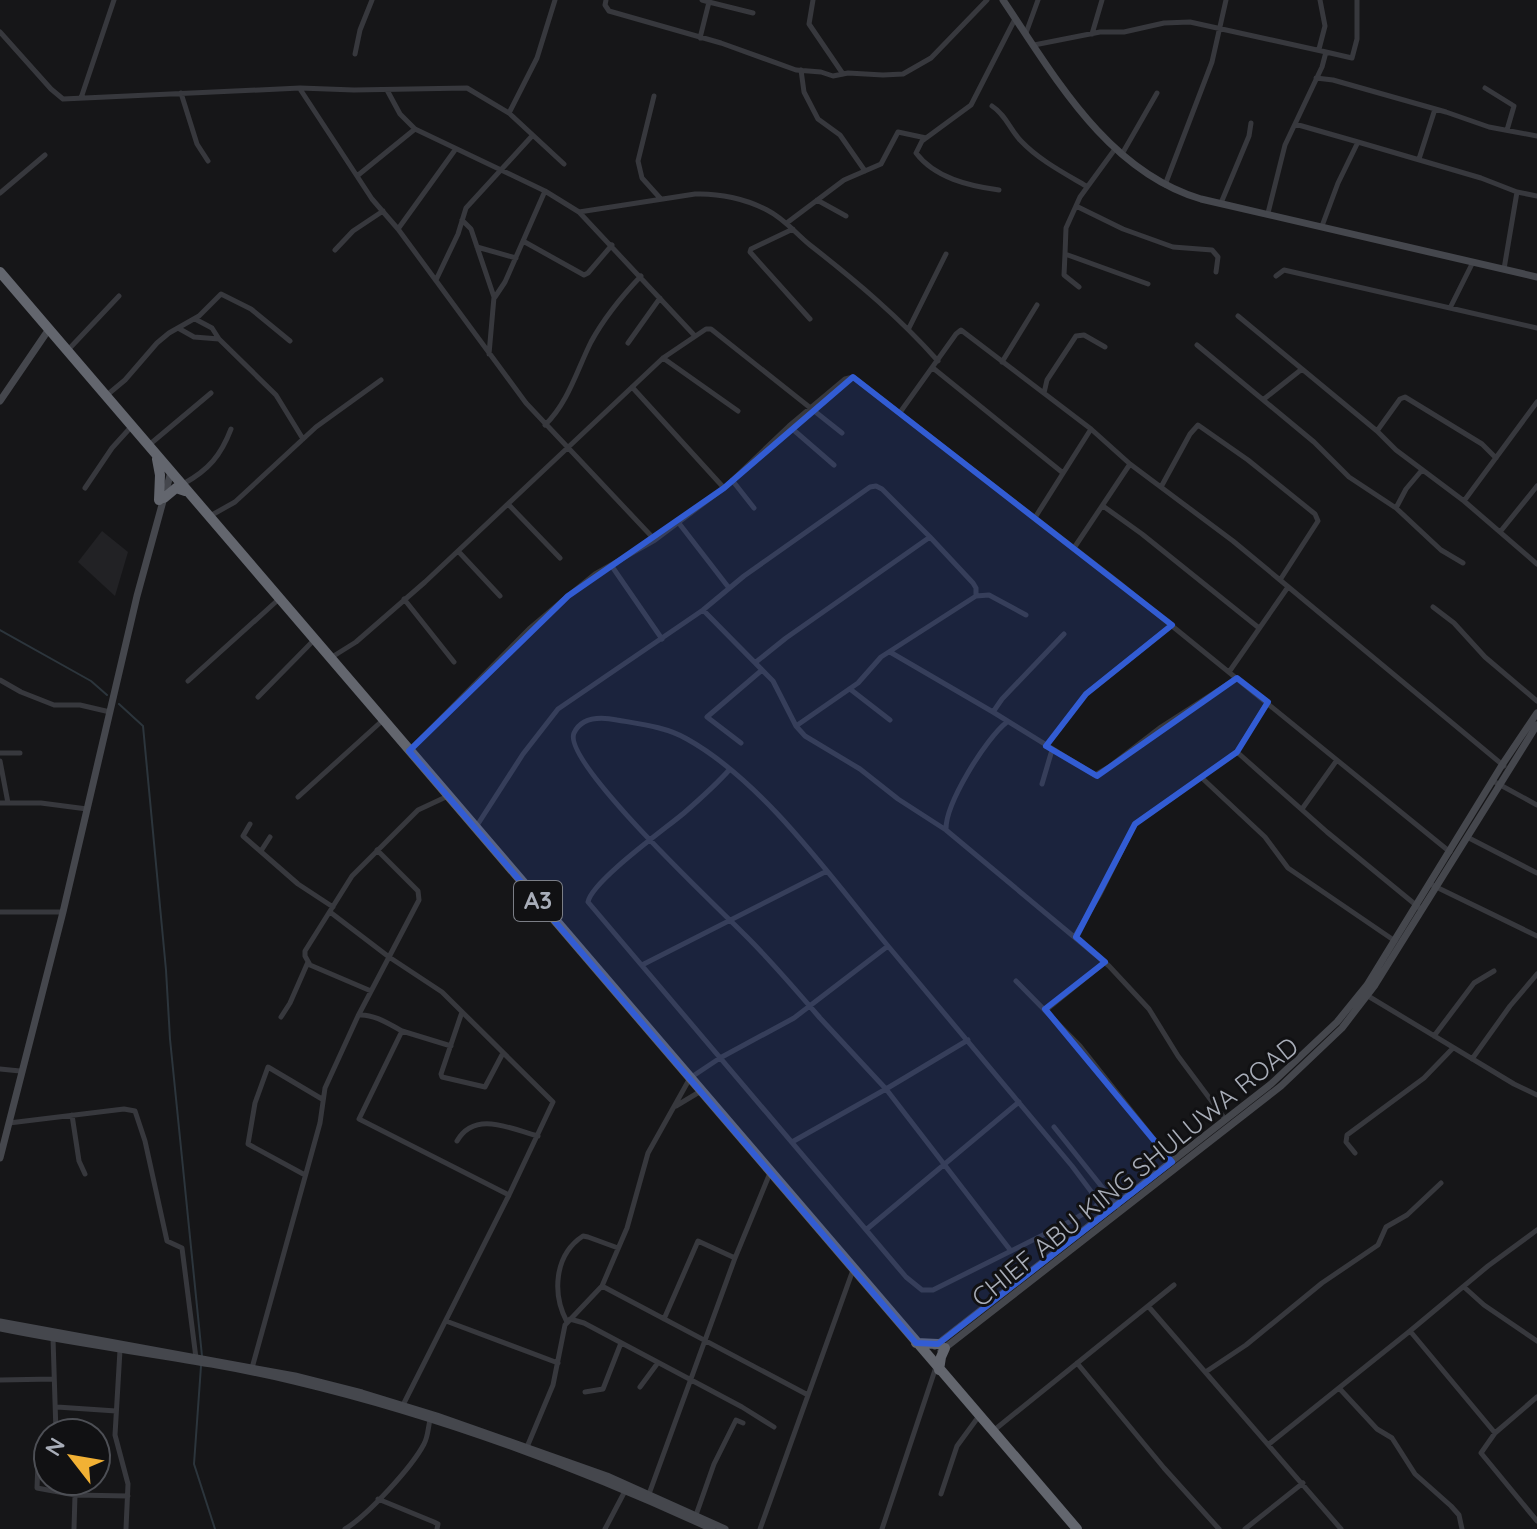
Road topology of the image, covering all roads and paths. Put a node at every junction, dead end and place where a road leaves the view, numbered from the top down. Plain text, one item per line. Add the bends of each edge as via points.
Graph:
1 (114, 0) edge
2 (372, 0) edge
3 (555, 0) edge
4 (606, 0) edge
5 (702, 0) edge
6 (813, 0) edge
7 (987, 0) edge
8 (1003, 0) edge
9 (1038, 0) edge
10 (1102, 0) edge
11 (1226, 0) edge
12 (1320, 0) edge
13 (1357, 0) edge
14 (709, 2) junction
15 (753, 13) dead end
16 (1015, 19) junction
17 (1221, 28) junction
18 (0, 32) edge
19 (1026, 33) junction
20 (1092, 34) junction
21 (700, 38) junction
22 (1034, 45) junction
23 (1323, 51) junction
24 (355, 54) dead end
25 (803, 73) junction
26 (843, 74) junction
27 (1316, 78) junction
28 (300, 88) junction
29 (1485, 88) dead end
30 (387, 90) junction
31 (181, 93) junction
32 (1157, 93) dead end
33 (654, 96) dead end
34 (81, 98) junction
35 (992, 106) dead end
36 (1435, 109) junction
37 (509, 113) junction
38 (1251, 123) dead end
39 (1295, 124) junction
40 (415, 129) junction
41 (1507, 130) junction
42 (532, 136) junction
43 (1537, 136) edge
44 (926, 138) junction
45 (1358, 142) junction
46 (455, 150) junction
47 (1118, 152) junction
48 (45, 155) dead end
49 (1419, 159) junction
50 (208, 161) dead end
51 (564, 164) dead end
52 (500, 169) junction
53 (865, 171) junction
54 (357, 176) junction
55 (1086, 186) junction
56 (1165, 186) junction
57 (999, 190) dead end
58 (545, 191) junction
59 (1517, 192) junction
60 (0, 193) edge
61 (1537, 196) edge
62 (661, 198) junction
63 (817, 200) junction
64 (1221, 203) junction
65 (1076, 206) junction
66 (383, 211) junction
67 (579, 212) junction
68 (1268, 213) junction
69 (846, 216) dead end
70 (462, 220) junction
71 (788, 222) junction
72 (1322, 226) junction
73 (398, 229) junction
74 (793, 229) junction
75 (523, 241) junction
76 (612, 245) junction
77 (477, 247) junction
78 (335, 250) dead end
79 (946, 254) dead end
80 (1065, 254) junction
81 (516, 258) junction
82 (1474, 261) junction
83 (1504, 269) junction
84 (0, 272) edge
85 (1216, 272) dead end
86 (641, 276) junction
87 (1276, 276) dead end
88 (1537, 277) edge
89 (436, 280) junction
90 (1148, 284) dead end
91 (1079, 287) dead end
92 (119, 296) dead end
93 (494, 297) junction
94 (660, 298) junction
95 (1037, 305) dead end
96 (1450, 308) junction
97 (1238, 316) dead end
98 (195, 319) junction
99 (810, 319) dead end
100 (177, 328) junction
101 (909, 328) junction
102 (1537, 328) edge
103 (49, 329) junction
104 (695, 336) junction
105 (219, 339) junction
106 (290, 341) dead end
107 (628, 343) dead end
108 (1197, 345) dead end
109 (1105, 347) dead end
110 (67, 350) junction
111 (488, 355) junction
112 (663, 358) junction
113 (938, 361) junction
114 (1002, 362) junction
115 (933, 368) junction
116 (1302, 369) junction
117 (381, 380) dead end
118 (1047, 380) junction
119 (632, 387) junction
120 (1037, 389) junction
121 (211, 393) dead end
122 (1043, 394) junction
123 (106, 396) junction
124 (1264, 399) junction
125 (0, 401) edge
126 (1537, 402) edge
127 (810, 408) junction
128 (738, 411) dead end
129 (901, 412) junction
130 (545, 425) junction
131 (131, 426) junction
132 (789, 426) junction
133 (231, 429) dead end
134 (1091, 429) junction
135 (1377, 431) junction
136 (842, 433) dead end
137 (303, 439) junction
138 (566, 448) junction
139 (152, 450) junction
140 (1496, 458) junction
141 (1130, 464) junction
142 (834, 465) dead end
143 (169, 470) junction
144 (1423, 470) junction
145 (1063, 473) junction
146 (732, 480) junction
147 (182, 484) junction
148 (1161, 487) junction
149 (85, 488) dead end
150 (724, 488) junction
151 (1536, 490) edge
152 (191, 494) junction
153 (162, 499) junction
154 (1464, 501) junction
155 (508, 504) junction
156 (1103, 506) junction
157 (754, 508) dead end
158 (1396, 508) junction
159 (1036, 516) junction
160 (210, 517) junction
161 (678, 522) junction
162 (1500, 532) junction
163 (930, 537) junction
164 (655, 540) junction
165 (1074, 548) junction
166 (458, 551) junction
167 (560, 558) dead end
168 (1463, 563) dead end
169 (1537, 564) edge
170 (611, 565) junction
171 (1280, 580) junction
172 (1288, 587) junction
173 (729, 588) junction
174 (500, 596) dead end
175 (976, 596) junction
176 (280, 598) junction
177 (404, 599) junction
178 (1433, 607) dead end
179 (703, 610) junction
180 (1026, 615) dead end
181 (1172, 625) junction
182 (1259, 628) junction
183 (1064, 634) dead end
184 (315, 639) junction
185 (662, 639) junction
186 (897, 646) junction
187 (889, 651) junction
188 (898, 654) junction
189 (331, 658) junction
190 (454, 662) dead end
191 (756, 662) junction
192 (762, 670) junction
193 (1229, 672) junction
194 (1237, 678) junction
195 (0, 680) edge
196 (188, 681) dead end
197 (850, 689) junction
198 (258, 697) dead end
199 (1537, 701) edge
200 (1268, 702) junction
201 (110, 712) junction
202 (993, 712) junction
203 (1537, 713) edge
204 (1000, 717) junction
205 (383, 720) junction
206 (890, 720) dead end
207 (1007, 722) junction
208 (1537, 725) edge
209 (796, 726) junction
210 (996, 731) junction
211 (741, 743) dead end
212 (1049, 748) junction
213 (409, 751) junction
214 (1237, 752) junction
215 (0, 753) edge
216 (20, 753) dead end
217 (1337, 760) junction
218 (0, 761) edge
219 (1505, 767) junction
220 (730, 769) junction
221 (1202, 778) junction
222 (1496, 783) junction
223 (1042, 784) dead end
224 (448, 796) junction
225 (298, 797) dead end
226 (0, 803) edge
227 (8, 803) junction
228 (1537, 805) edge
229 (87, 809) junction
230 (1302, 809) junction
231 (946, 820) junction
232 (250, 824) dead end
233 (937, 824) junction
234 (476, 828) junction
235 (946, 830) junction
236 (1464, 835) junction
237 (270, 837) dead end
238 (650, 839) junction
239 (377, 850) junction
240 (261, 851) junction
241 (1452, 853) junction
242 (827, 871) junction
243 (1537, 873) edge
244 (1433, 886) junction
245 (1419, 908) junction
246 (331, 910) junction
247 (0, 912) edge
248 (63, 912) junction
249 (732, 921) junction
250 (1535, 933) edge
251 (1075, 936) junction
252 (1398, 943) junction
253 (888, 946) junction
254 (389, 957) junction
255 (308, 962) junction
256 (1105, 962) junction
257 (642, 965) junction
258 (1494, 971) dead end
259 (1537, 974) edge
260 (1016, 981) dead end
261 (371, 991) junction
262 (1368, 996) junction
263 (810, 1006) junction
264 (1046, 1010) junction
265 (463, 1011) junction
266 (360, 1013) junction
267 (281, 1017) dead end
268 (402, 1031) junction
269 (1434, 1036) junction
270 (968, 1040) junction
271 (451, 1046) junction
272 (1453, 1048) junction
273 (503, 1053) junction
274 (720, 1058) junction
275 (1472, 1059) junction
276 (0, 1069) edge
277 (20, 1071) junction
278 (690, 1078) junction
279 (886, 1089) junction
280 (701, 1091) junction
281 (1537, 1095) edge
282 (322, 1099) junction
283 (1019, 1102) junction
284 (676, 1107) junction
285 (72, 1115) junction
286 (1227, 1122) junction
287 (1054, 1127) dead end
288 (4, 1129) edge
289 (538, 1136) junction
290 (457, 1141) dead end
291 (792, 1142) junction
292 (1355, 1153) dead end
293 (0, 1158) edge
294 (945, 1165) junction
295 (1174, 1165) junction
296 (770, 1172) junction
297 (85, 1174) dead end
298 (305, 1175) junction
299 (1441, 1183) dead end
300 (509, 1195) junction
301 (1120, 1209) junction
302 (867, 1229) junction
303 (1537, 1230) edge
304 (618, 1248) junction
305 (1011, 1251) junction
306 (735, 1258) junction
307 (853, 1269) junction
308 (1174, 1285) dead end
309 (602, 1286) junction
310 (1464, 1287) junction
311 (1148, 1306) junction
312 (576, 1312) junction
313 (664, 1319) junction
314 (568, 1320) junction
315 (578, 1320) junction
316 (446, 1321) junction
317 (0, 1325) edge
318 (1410, 1331) junction
319 (53, 1337) junction
320 (706, 1341) junction
321 (1537, 1341) edge
322 (621, 1343) junction
323 (916, 1343) junction
324 (942, 1346) junction
325 (120, 1350) junction
326 (196, 1358) junction
327 (933, 1362) junction
328 (558, 1363) junction
329 (1077, 1363) junction
330 (657, 1364) junction
331 (252, 1368) junction
332 (1207, 1371) junction
333 (54, 1379) junction
334 (0, 1380) edge
335 (691, 1382) junction
336 (640, 1387) dead end
337 (1339, 1388) junction
338 (585, 1392) dead end
339 (808, 1395) junction
340 (1537, 1397) edge
341 (403, 1405) junction
342 (57, 1407) junction
343 (116, 1411) junction
344 (979, 1416) junction
345 (57, 1417) edge
346 (430, 1420) junction
347 (743, 1423) dead end
348 (774, 1427) dead end
349 (993, 1431) junction
350 (1495, 1433) junction
351 (1269, 1444) junction
352 (527, 1447) junction
353 (1303, 1483) junction
354 (626, 1488) junction
355 (649, 1494) junction
356 (941, 1494) dead end
357 (112, 1496) edge
358 (128, 1496) junction
359 (75, 1497) edge
360 (378, 1499) junction
361 (696, 1515) junction
362 (1537, 1521) edge
363 (350, 1528) edge
364 (74, 1529) edge
365 (126, 1529) edge
366 (437, 1529) edge
367 (605, 1529) edge
368 (712, 1529) edge
369 (725, 1529) edge
370 (760, 1529) edge
371 (882, 1529) edge
372 (1077, 1529) edge
373 (1219, 1529) edge
374 (1245, 1529) edge
375 (1341, 1529) edge
376 (1462, 1529) edge

1 - 34 street
2 - 24 street
3 - 37 street via 537,58
4 - 21 street via 609,11
5 - 14 street
6 - 26 street via 809,24
7 - 26 street via 941,50 909,72
8 - 16 street
9 - 19 street
10 - 20 street
11 - 17 street
12 - 23 street
13 - 23 street via 1352,58
14 - 15 street
14 - 21 street
16 - 19 street
16 - 44 street via 971,105
17 - 20 street via 1180,22
17 - 23 street
17 - 56 street
18 - 34 street via 57,95
19 - 22 street
20 - 22 street
21 - 25 street
22 - 47 street via 1074,103
23 - 27 street
25 - 26 street
25 - 53 street via 804,92 818,119 840,135
27 - 36 street
27 - 39 street
28 - 30 street
28 - 31 street
28 - 54 street
29 - 41 street via 1514,106
30 - 37 street via 467,88
30 - 40 street
31 - 34 street
31 - 50 street
32 - 47 street
33 - 62 street via 638,167
35 - 55 street via 1023,144
36 - 41 street
36 - 49 street
37 - 42 street
38 - 64 street
39 - 45 street
39 - 68 street
40 - 46 street
40 - 54 street
41 - 43 street
42 - 51 street
42 - 52 street
44 - 53 street via 898,132 882,162
44 - 57 street via 916,155 944,177
45 - 49 street
45 - 72 street
46 - 52 street
46 - 73 street
47 - 55 street
47 - 56 street
48 - 60 street
49 - 59 street
52 - 58 street
52 - 70 street
53 - 63 street
54 - 66 street
55 - 65 street
56 - 64 street
58 - 67 street
58 - 75 street
59 - 61 street
59 - 83 street
62 - 67 street
62 - 71 street via 708,194 750,202
63 - 69 street
63 - 71 street
64 - 68 street
65 - 80 street via 1066,228
65 - 85 street via 1173,247 1212,250 1218,257
66 - 73 street
66 - 78 street
67 - 76 street
68 - 72 street
70 - 77 street
70 - 89 street
71 - 74 street
72 - 82 street
73 - 89 street
74 - 99 street via 750,252
74 - 101 street
75 - 76 street via 584,275
75 - 81 street
76 - 86 street
77 - 81 street
77 - 93 street
79 - 101 street
80 - 90 street
80 - 91 street via 1064,275
81 - 93 street
82 - 83 street
82 - 96 street
83 - 88 street
84 - 103 highway, A3
86 - 94 street
86 - 130 street via 613,308
87 - 96 street via 1284,270
89 - 111 street
92 - 110 street
93 - 111 street
94 - 104 street
94 - 107 street
95 - 114 street
96 - 102 street
97 - 116 street
98 - 100 street
98 - 105 street
98 - 106 street via 218,295 225,295
100 - 105 street via 194,337
100 - 123 street
101 - 113 street
103 - 110 highway, A3
103 - 125 street
104 - 112 street
104 - 127 street via 711,329
105 - 137 street via 276,395
108 - 124 street
109 - 118 street via 1076,336
110 - 123 highway, A3
111 - 130 street
112 - 119 street
112 - 128 street
113 - 114 street via 960,330
113 - 115 street
114 - 120 street
115 - 129 street
115 - 145 street
116 - 124 street
116 - 135 street
117 - 137 street
118 - 120 street
118 - 122 street
119 - 138 street
119 - 150 street
120 - 122 street
121 - 139 street
122 - 134 street
123 - 131 highway, A3
124 - 158 street via 1349,477
126 - 140 street
127 - 129 street via 851,376
127 - 132 street
127 - 136 street
129 - 159 street
130 - 138 street
131 - 139 highway, A3
131 - 149 street
132 - 142 street
132 - 146 street
133 - 147 street via 224,449 202,473
134 - 141 street
134 - 145 street
135 - 140 street via 1405,397
135 - 144 street
137 - 160 street via 235,502
138 - 155 street
138 - 164 street
139 - 143 highway, A3
139 - 153 highway
140 - 154 street
141 - 148 street
141 - 156 street
143 - 147 highway, A3
143 - 153 street
144 - 154 street
144 - 158 street
145 - 159 street
146 - 150 street
146 - 157 street
147 - 152 highway, A3
148 - 171 street
148 - 171 street via 1198,425 1248,460 1318,518
150 - 161 street
151 - 162 street
152 - 153 highway via 176,488
152 - 160 highway, A3
153 - 201 street
154 - 162 street
155 - 166 street
155 - 167 street
156 - 165 street
156 - 182 street
158 - 168 street
159 - 165 street
160 - 176 highway, A3
161 - 164 street
161 - 173 street
162 - 169 street
163 - 173 street via 882,489 870,487
163 - 175 street via 973,583
163 - 191 street
164 - 170 street
165 - 181 street
166 - 174 street
166 - 177 street
170 - 185 street
170 - 213 street via 529,629
171 - 172 street
172 - 182 street
172 - 219 street
173 - 179 street
175 - 180 street via 989,595
175 - 186 street
176 - 184 highway, A3
176 - 196 street
177 - 189 street
177 - 190 street
178 - 199 street
179 - 185 street
179 - 191 street
181 - 193 street
181 - 212 street via 1086,694
182 - 193 street
183 - 202 street
184 - 189 highway, A3
184 - 198 street
185 - 234 street via 558,709
186 - 187 street
186 - 188 street
187 - 188 street
187 - 197 street
188 - 202 street
189 - 205 highway, A3
191 - 192 street
192 - 209 street via 777,686
192 - 211 street via 707,717
193 - 194 street
194 - 200 street
194 - 212 street via 1098,774
195 - 201 street via 54,705
197 - 206 street
197 - 209 street
200 - 214 street
200 - 217 street
201 - 229 street
202 - 204 street
203 - 219 street
204 - 207 street
204 - 210 street
205 - 213 highway, A3
205 - 225 street
207 - 210 street
207 - 212 street
208 - 219 street, CHIEF ABU KING SHULUWA ROAD
209 - 233 street
210 - 231 street
212 - 223 street
213 - 224 highway, A3
214 - 221 street
214 - 230 street
215 - 216 street
217 - 230 street
217 - 241 street
218 - 227 street
219 - 222 street, CHIEF ABU KING SHULUWA ROAD
220 - 238 street
220 - 238 street via 671,732 594,718 579,727 573,740 584,764
220 - 242 street
221 - 251 street via 1135,824
221 - 252 street via 1265,837 1288,868
222 - 228 street
222 - 236 street, CHIEF ABU KING SHULUWA ROAD
224 - 234 highway, A3
224 - 239 street via 418,810
226 - 227 street
227 - 229 street
229 - 248 street
230 - 245 street
231 - 233 street
231 - 235 street
232 - 240 street via 242,835
233 - 235 street
234 - 278 highway, A3
235 - 251 street
236 - 241 street, CHIEF ABU KING SHULUWA ROAD
236 - 243 street
237 - 240 street
238 - 249 street
238 - 257 street via 587,900
239 - 246 street via 352,876
239 - 254 street via 419,893
240 - 246 street
241 - 244 street, CHIEF ABU KING SHULUWA ROAD
242 - 249 street
242 - 253 street
244 - 245 street, CHIEF ABU KING SHULUWA ROAD
244 - 250 street
245 - 252 street, CHIEF ABU KING SHULUWA ROAD
246 - 254 street
246 - 255 street via 305,951
247 - 248 street
248 - 277 street
249 - 257 street
249 - 263 street
251 - 256 street
252 - 262 street, CHIEF ABU KING SHULUWA ROAD
252 - 286 street via 1347,1012
253 - 263 street
253 - 270 street
254 - 261 street
254 - 265 street
255 - 261 street
255 - 267 street
256 - 264 street
256 - 286 street via 1149,1009
257 - 274 street
258 - 269 street via 1474,983
259 - 275 street
260 - 264 street
261 - 266 street
262 - 269 street
262 - 286 street, CHIEF ABU KING SHULUWA ROAD via 1302,1067
263 - 274 street
263 - 279 street
264 - 295 street
265 - 271 street
265 - 273 street
266 - 268 street
266 - 282 street
268 - 271 street
268 - 300 street via 359,1119
269 - 272 street
270 - 279 street
270 - 283 street
271 - 273 street via 441,1076 483,1088
272 - 275 street
272 - 292 street via 1424,1078 1347,1135
273 - 289 street via 553,1103
274 - 278 street
274 - 291 street
275 - 281 street
276 - 277 street
277 - 288 street
278 - 280 highway, A3
278 - 284 street
279 - 291 street
279 - 294 street
280 - 284 street
280 - 296 highway, A3
282 - 298 street
282 - 298 street via 268,1067 255,1103 248,1144
283 - 294 street
283 - 305 street via 1099,1202
284 - 304 street via 648,1153
285 - 288 street
285 - 297 street
285 - 326 street via 135,1111 167,1241 182,1248
286 - 295 street, CHIEF ABU KING SHULUWA ROAD
287 - 301 street
288 - 293 street
289 - 290 street via 479,1123
289 - 300 street
291 - 302 street
294 - 302 street
294 - 305 street
295 - 301 street, CHIEF ABU KING SHULUWA ROAD
296 - 306 street
296 - 307 highway, A3
298 - 331 street
299 - 332 street via 1386,1227 1378,1245
300 - 316 street
301 - 324 street, CHIEF ABU KING SHULUWA ROAD
302 - 305 street via 922,1290 947,1284
303 - 310 street
304 - 309 street
304 - 314 street via 583,1236 572,1246 557,1287 558,1306
306 - 313 street via 698,1241
306 - 320 street
307 - 323 highway, A3
307 - 339 street
308 - 311 street
309 - 312 street
309 - 313 street
310 - 318 street
310 - 321 street
311 - 329 street
311 - 332 street
312 - 314 street
312 - 315 street
313 - 320 street
314 - 315 street
314 - 328 street
315 - 322 street
316 - 328 street
316 - 341 street
317 - 319 street
317 - 326 street
318 - 337 street
318 - 350 street
319 - 325 street
319 - 333 street
320 - 335 street
320 - 339 street
322 - 330 street
322 - 338 street via 603,1389
323 - 324 highway
323 - 327 highway, A3
324 - 327 highway
324 - 327 street, CHIEF ABU KING SHULUWA ROAD
325 - 343 street
325 - 346 street via 290,1380
326 - 331 street
327 - 344 highway, A3
327 - 371 street
328 - 352 street
329 - 349 street
329 - 373 street
330 - 335 street
330 - 336 street
331 - 341 street
332 - 351 street
333 - 334 street
333 - 342 street
335 - 348 street
335 - 355 street
337 - 351 street
337 - 376 street via 1392,1438 1415,1474 1459,1515
339 - 370 street
340 - 350 street
341 - 352 street
342 - 343 street
342 - 345 street
343 - 358 street via 115,1435
344 - 349 highway, A3
344 - 356 street via 957,1446
346 - 354 street
346 - 360 street via 418,1454
347 - 361 street via 736,1420 730,1427
349 - 372 highway, A3
350 - 362 street via 1481,1455
351 - 353 street
352 - 354 street
353 - 374 street
353 - 375 street
354 - 355 street
354 - 367 street
354 - 368 street
355 - 361 street
357 - 358 street
358 - 365 street
359 - 364 street
360 - 363 street
360 - 366 street via 438,1524
361 - 369 street

